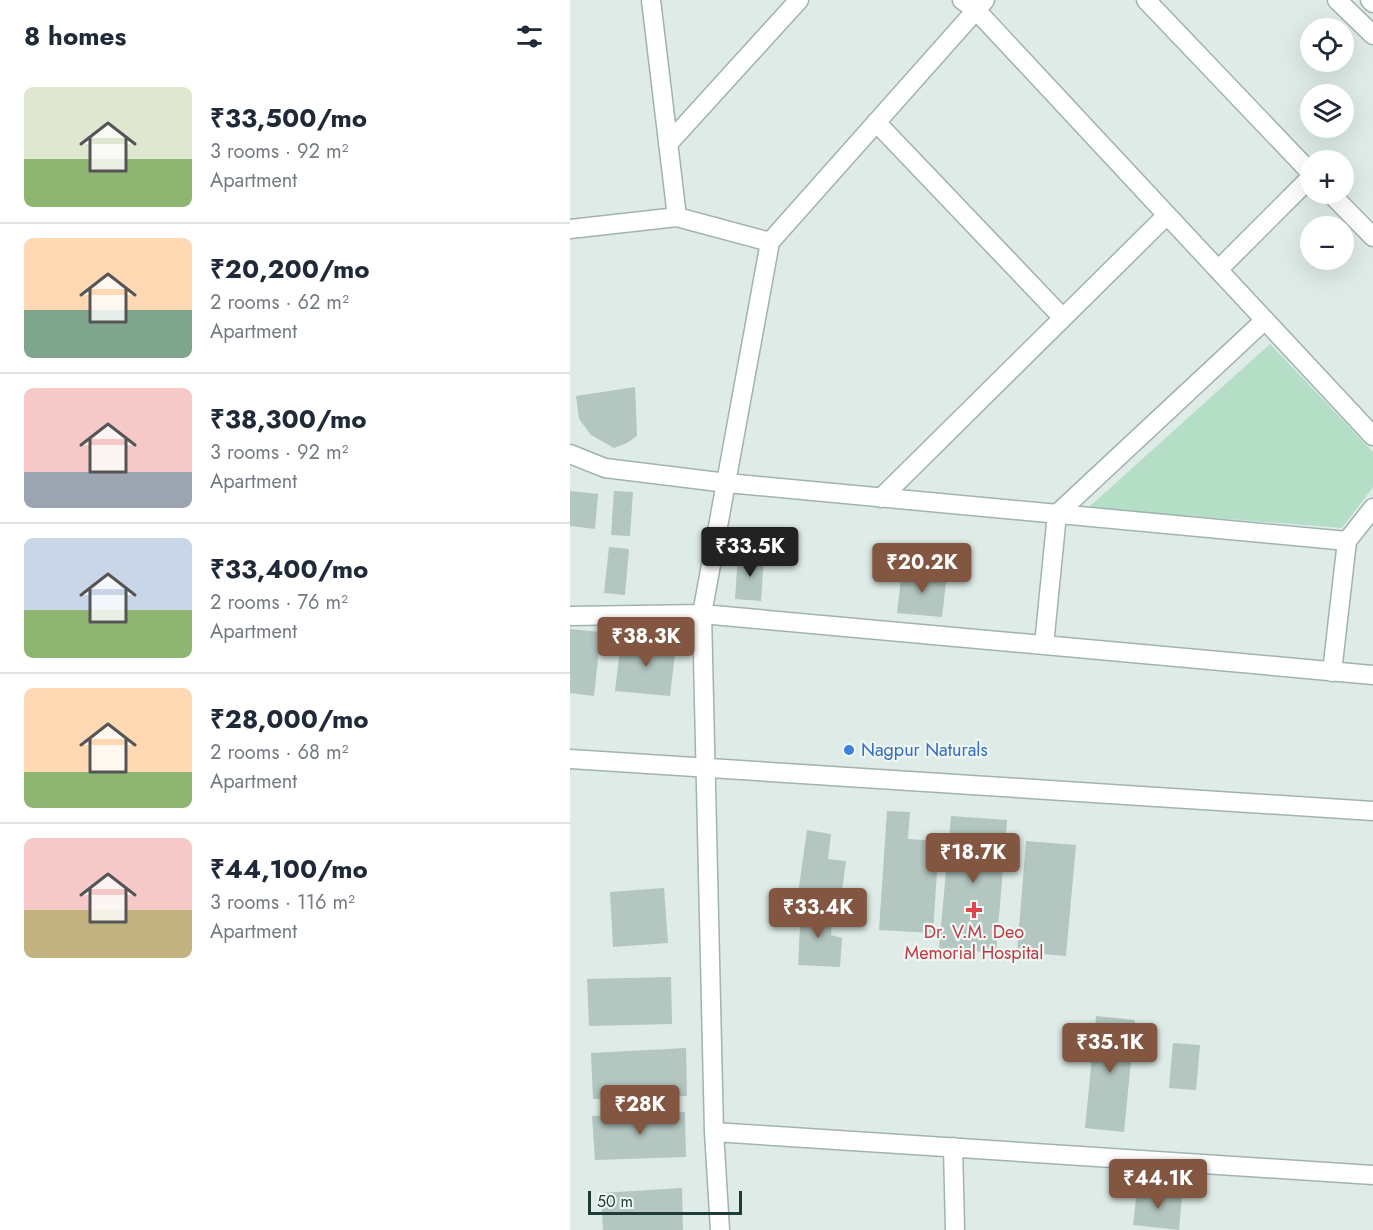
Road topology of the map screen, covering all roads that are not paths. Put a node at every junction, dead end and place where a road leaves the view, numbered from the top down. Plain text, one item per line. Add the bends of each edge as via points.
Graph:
1 (651, 0) edge
2 (799, 0) edge
3 (1146, 0) edge
4 (1337, 0) edge
5 (974, 3) edge
6 (1373, 35) edge
7 (876, 122) junction
8 (668, 144) junction
9 (1300, 163) edge
10 (1300, 186) edge
11 (1341, 204) edge
12 (1167, 215) junction
13 (677, 217) junction
14 (570, 229) edge
15 (1373, 237) edge
16 (770, 242) junction
17 (1218, 270) junction
18 (1063, 318) junction
19 (1265, 320) junction
20 (1373, 436) edge
21 (570, 454) edge
22 (727, 483) junction
23 (881, 498) junction
24 (1373, 508) edge
25 (1057, 514) junction
26 (1347, 541) junction
27 (702, 614) junction
28 (570, 616) edge
29 (1044, 645) junction
30 (1332, 672) junction
31 (1373, 675) edge
32 (570, 759) edge
33 (706, 768) junction
34 (1373, 811) edge
35 (714, 1132) junction
36 (953, 1148) junction
37 (1373, 1175) edge
38 (720, 1230) edge
39 (955, 1230) edge

1 - 8 street
2 - 8 street
3 - 9 street
4 - 6 street
5 - 7 street
5 - 12 street
7 - 16 street
7 - 18 street
8 - 13 street
10 - 17 street
11 - 15 street
12 - 17 street
12 - 18 street
13 - 14 street
13 - 16 street
16 - 22 street
17 - 19 street
18 - 23 street
19 - 20 street
19 - 25 street
21 - 22 street via 605,468
22 - 23 street
22 - 27 street
23 - 25 street
24 - 26 street
25 - 26 street
25 - 29 street
26 - 30 street
27 - 28 street
27 - 29 street
27 - 33 street
29 - 30 street
30 - 31 street
32 - 33 street
33 - 34 street
33 - 35 street
35 - 36 street
35 - 38 street
36 - 37 street
36 - 39 street

